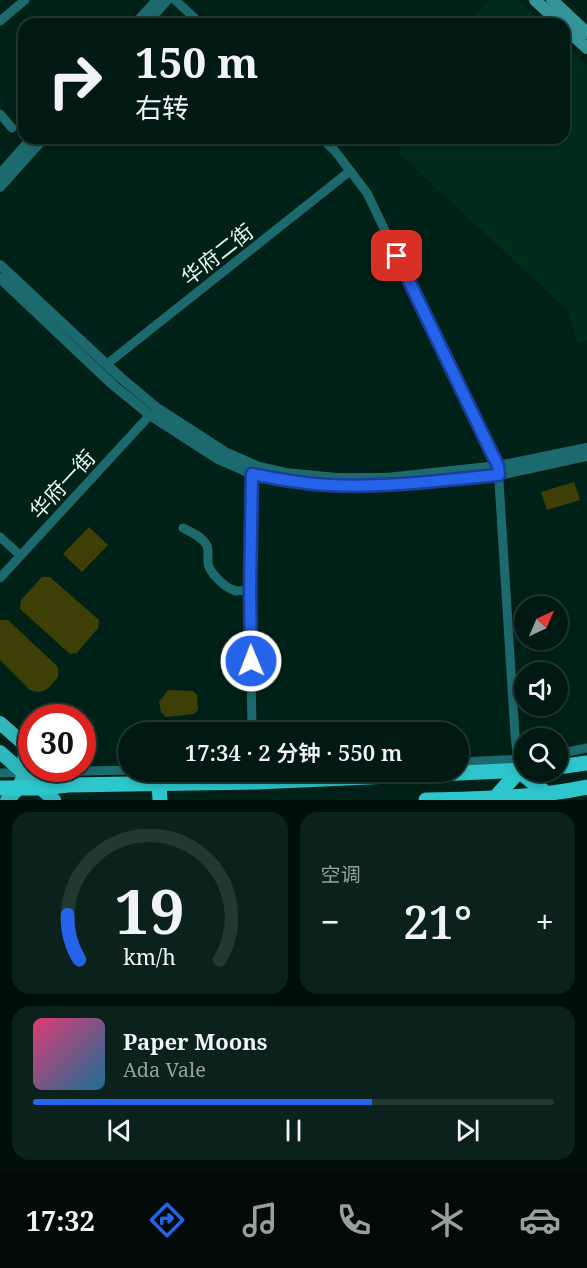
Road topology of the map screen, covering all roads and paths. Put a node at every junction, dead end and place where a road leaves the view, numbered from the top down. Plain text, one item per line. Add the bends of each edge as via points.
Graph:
1 (25, 0) edge
2 (157, 0) edge
3 (167, 0) edge
4 (176, 0) edge
5 (535, 0) edge
6 (552, 0) edge
7 (140, 18) edge
8 (151, 18) edge
9 (195, 18) edge
10 (554, 18) edge
11 (0, 21) edge
12 (570, 32) edge
13 (587, 33) edge
14 (587, 48) edge
15 (0, 114) edge
16 (12, 128) dead end
17 (27, 144) edge
18 (39, 144) edge
19 (327, 144) edge
20 (350, 171) junction
21 (0, 174) edge
22 (0, 187) edge
23 (0, 265) edge
24 (0, 278) edge
25 (107, 364) junction
26 (150, 415) junction
27 (587, 448) edge
28 (587, 456) edge
29 (499, 470) junction
30 (252, 474) junction
31 (183, 528) dead end
32 (0, 537) edge
33 (20, 555) junction
34 (0, 578) edge
35 (250, 589) junction
36 (252, 722) edge
37 (0, 723) edge
38 (519, 728) edge
39 (18, 739) edge
40 (587, 748) edge
41 (0, 752) edge
42 (568, 752) edge
43 (469, 762) edge
44 (587, 763) edge
45 (514, 765) edge
46 (514, 766) edge
47 (568, 766) edge
48 (18, 768) edge
49 (96, 770) edge
50 (118, 770) edge
51 (0, 772) edge
52 (18, 773) edge
53 (514, 775) edge
54 (21, 782) edge
55 (34, 782) edge
56 (65, 782) edge
57 (537, 782) edge
58 (159, 784) junction
59 (68, 785) junction
60 (587, 787) edge
61 (0, 788) edge
62 (19, 788) junction
63 (41, 788) junction
64 (547, 794) junction
65 (495, 798) junction
66 (7, 800) edge
67 (54, 800) edge
68 (160, 800) edge
69 (426, 800) edge

1 - 11 street
2 - 7 street
3 - 8 street
4 - 9 street
5 - 10 main road
6 - 13 main road
12 - 14 main road
15 - 16 street
17 - 21 street
18 - 22 street
19 - 20 street
20 - 25 street, 华府二街
20 - 29 street via 367,193
23 - 25 street
24 - 26 street
25 - 29 street via 157,408 225,452 260,467 336,478
26 - 30 street via 218,459
26 - 33 street, 华府一街
27 - 29 street
28 - 29 street
29 - 30 street via 379,485 328,485
29 - 38 street
30 - 35 street
31 - 35 street via 206,544 207,563 229,589
32 - 33 street
33 - 34 street, 华府一街
35 - 36 street
37 - 39 main road
40 - 42 street
41 - 48 main road
43 - 45 street
44 - 47 highway
46 - 58 highway via 256,782
49 - 50 street
51 - 52 street
53 - 65 highway
54 - 62 main road
55 - 63 main road
56 - 59 main road
57 - 64 highway
58 - 59 highway
58 - 68 highway
59 - 63 highway
60 - 64 highway
61 - 62 highway
62 - 63 highway
62 - 66 main road
63 - 67 main road
64 - 65 highway
65 - 69 highway

